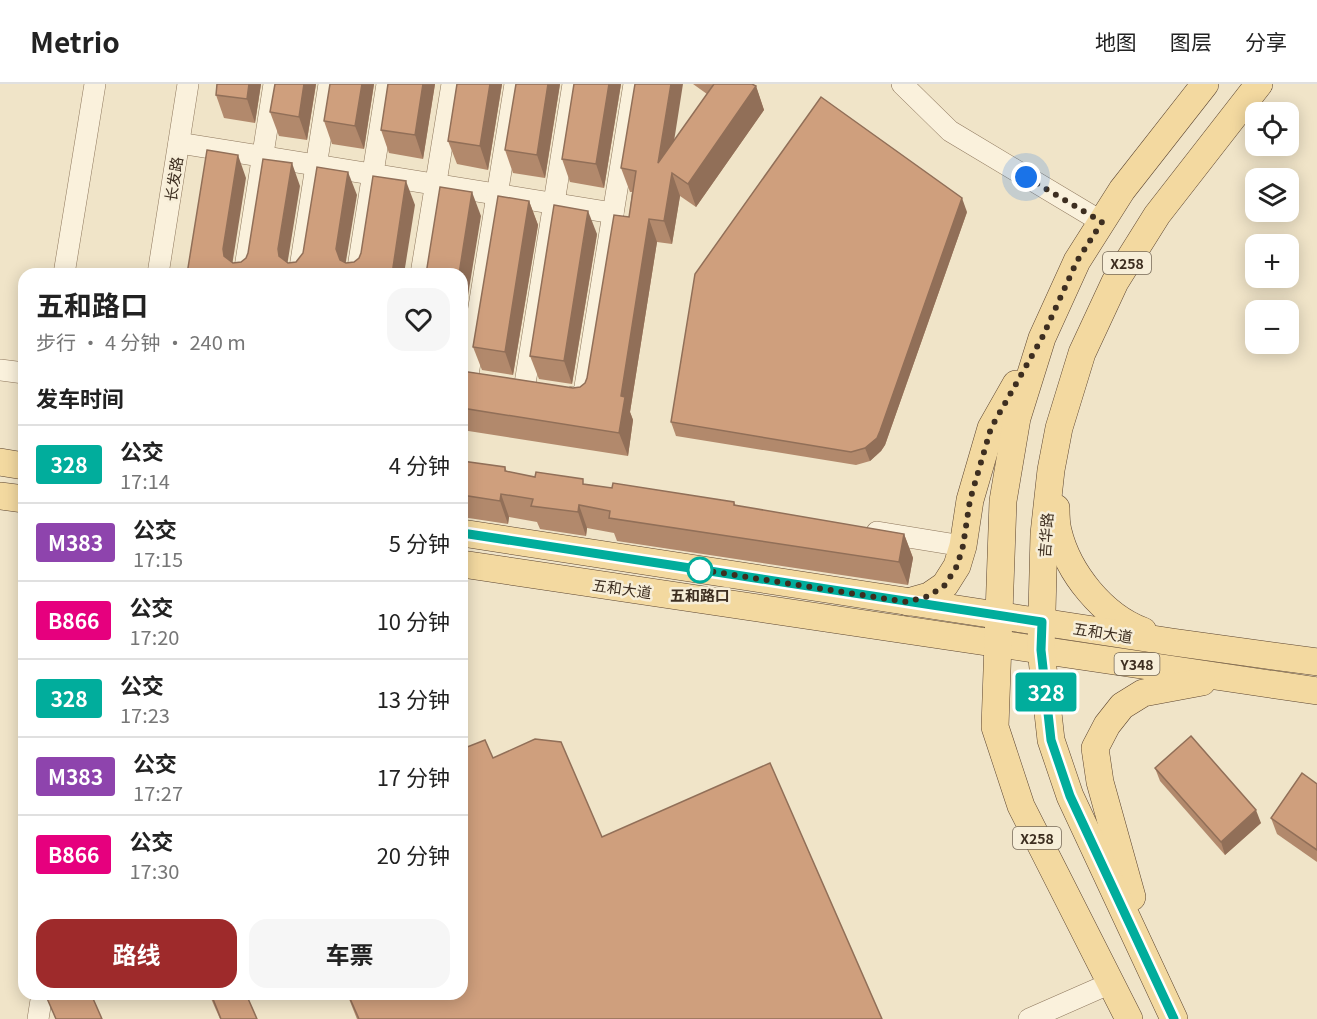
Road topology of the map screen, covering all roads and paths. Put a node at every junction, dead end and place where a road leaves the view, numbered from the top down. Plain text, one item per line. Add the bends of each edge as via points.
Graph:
1 (95, 84) edge
2 (188, 84) edge
3 (274, 84) edge
4 (330, 84) edge
5 (387, 84) edge
6 (452, 84) edge
7 (515, 84) edge
8 (573, 84) edge
9 (634, 84) edge
10 (902, 84) edge
11 (1205, 84) edge
12 (1259, 84) edge
13 (179, 143) junction
14 (263, 157) junction
15 (316, 165) junction
16 (373, 174) junction
17 (436, 184) junction
18 (497, 194) junction
19 (554, 203) junction
20 (613, 213) junction
21 (1102, 222) junction
22 (65, 268) edge
23 (159, 268) edge
24 (245, 268) edge
25 (300, 268) edge
26 (358, 268) edge
27 (422, 268) edge
28 (1042, 338) junction
29 (468, 363) edge
30 (0, 370) edge
31 (18, 372) edge
32 (468, 380) edge
33 (540, 392) junction
34 (0, 462) edge
35 (18, 465) edge
36 (1051, 470) junction
37 (0, 496) edge
38 (18, 498) edge
39 (858, 529) edge
40 (468, 534) edge
41 (963, 546) junction
42 (468, 565) edge
43 (907, 602) junction
44 (998, 616) junction
45 (1042, 622) junction
46 (1172, 642) junction
47 (997, 644) junction
48 (1041, 650) junction
49 (1317, 662) edge
50 (1232, 678) junction
51 (1317, 691) edge
52 (1154, 976) junction
53 (1111, 983) junction
54 (41, 1000) edge
55 (38, 1019) edge
56 (1029, 1019) edge
57 (1129, 1019) edge
58 (1174, 1019) edge

1 - 22 street
2 - 13 street, 长发路
3 - 14 street
4 - 15 street
5 - 16 street
6 - 17 street
7 - 18 street
8 - 19 street
9 - 20 street
10 - 21 street via 950,131
11 - 21 main road, X258 via 1122,190
12 - 36 main road, 吉华路 / X258 via 1157,215 1115,282 1082,353 1059,428
13 - 14 street
13 - 23 street, 长发路
14 - 15 street
14 - 24 street
15 - 16 street
15 - 25 street
16 - 17 street
16 - 26 street
17 - 18 street
17 - 27 street
18 - 19 street
18 - 29 street
19 - 20 street
19 - 33 street
20 - 33 street via 583,399
21 - 28 main road, X258 via 1077,261
28 - 41 main road via 991,428 970,500
28 - 44 main road, X258 via 1017,418 1003,501
30 - 31 street
32 - 33 street
34 - 35 main road
36 - 45 main road, 吉华路 / X258 via 1044,534
36 - 46 main road via 1058,532 1072,566 1113,615
37 - 38 main road
39 - 41 street
40 - 43 main road, 五和大道
41 - 43 main road via 945,585 929,596
42 - 47 main road, 五和大道
43 - 44 main road, 五和大道
44 - 45 main road, 五和大道 / Y348
44 - 47 main road, X258
45 - 46 main road, 五和大道 / Y348
45 - 48 main road, 吉华路 / X258
46 - 49 main road, 五和大道 / Y348
47 - 48 main road, 五和大道 / Y348
47 - 53 main road, X258 via 995,727 1021,806
48 - 50 main road, 五和大道 / Y348
48 - 52 main road, 吉华路 / X258 via 1051,740 1070,796
50 - 51 main road, 五和大道 / Y348
50 - 52 main road via 1143,693 1122,706 1095,748 1100,782
52 - 58 main road, 吉华路 / X258
53 - 56 street
53 - 57 main road, X258
54 - 55 street

